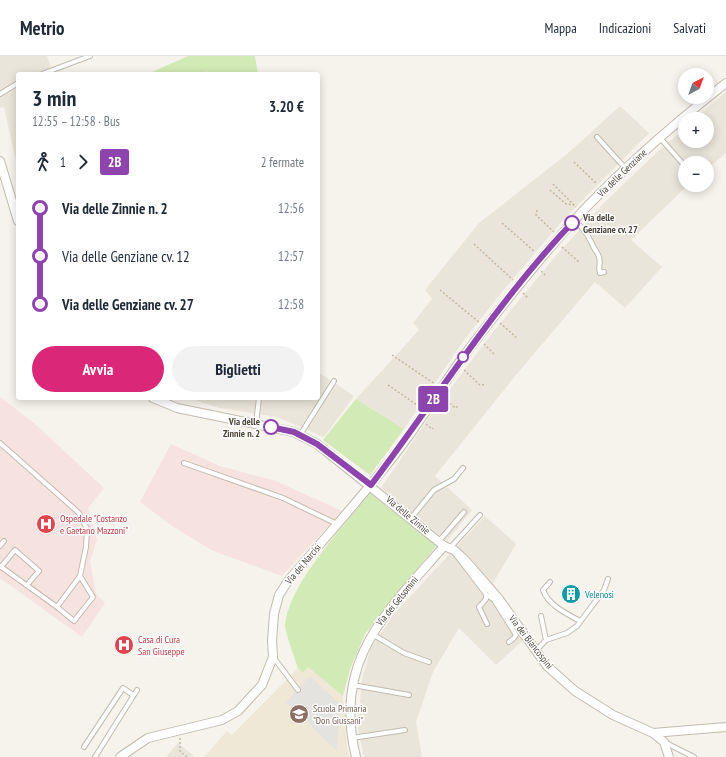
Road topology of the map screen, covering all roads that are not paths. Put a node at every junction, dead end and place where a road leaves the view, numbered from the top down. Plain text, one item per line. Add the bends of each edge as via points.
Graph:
1 (90, 56) edge
2 (47, 72) edge
3 (726, 83) edge
4 (16, 84) edge
5 (0, 94) edge
6 (597, 137) dead end
7 (660, 138) junction
8 (678, 158) edge
9 (0, 161) edge
10 (626, 169) junction
11 (16, 214) edge
12 (574, 221) junction
13 (604, 272) dead end
14 (334, 380) dead end
15 (157, 400) edge
16 (258, 400) edge
17 (256, 424) junction
18 (300, 435) junction
19 (0, 443) edge
20 (184, 464) dead end
21 (464, 468) dead end
22 (371, 485) junction
23 (464, 512) dead end
24 (480, 515) dead end
25 (411, 518) junction
26 (337, 524) junction
27 (4, 541) dead end
28 (0, 546) edge
29 (447, 546) junction
30 (1, 566) edge
31 (80, 576) junction
32 (608, 579) dead end
33 (550, 582) dead end
34 (27, 586) junction
35 (486, 594) junction
36 (57, 607) junction
37 (542, 616) dead end
38 (580, 621) junction
39 (487, 624) dead end
40 (372, 634) junction
41 (546, 640) junction
42 (509, 642) dead end
43 (536, 651) junction
44 (273, 657) junction
45 (429, 662) dead end
46 (353, 685) junction
47 (137, 690) dead end
48 (298, 690) dead end
49 (133, 695) junction
50 (409, 695) dead end
51 (726, 727) edge
52 (405, 730) dead end
53 (653, 733) junction
54 (352, 738) junction
55 (664, 742) junction
56 (84, 747) dead end
57 (95, 757) edge
58 (120, 757) edge
59 (356, 757) edge
60 (669, 757) edge
61 (694, 757) edge

1 - 2 lane
3 - 7 street, Via delle Genziane
4 - 5 lane
6 - 10 lane
7 - 8 lane
7 - 10 street, Via delle Genziane
9 - 11 street
10 - 12 street, Via delle Genziane
12 - 13 lane via 589,237 599,255 600,273
12 - 22 street, Via delle Genziane via 494,317
14 - 18 lane
15 - 17 street, Via delle Zinnie via 177,408
16 - 17 lane
17 - 18 street, Via delle Zinnie
18 - 22 street, Via delle Zinnie via 317,444
19 - 31 lane via 79,513 87,529
20 - 26 lane via 283,498
21 - 25 lane via 454,479 434,490
22 - 25 street, Via delle Zinnie
22 - 26 street, Via dei Narcisi
23 - 29 lane
24 - 29 lane
25 - 29 street, Via delle Zinnie
26 - 44 street, Via dei Narcisi via 279,595 274,614
27 - 28 lane
29 - 35 lane
29 - 40 street, Via dei Gelsomini via 388,611
29 - 43 street, Via dei Biancospini via 499,599
30 - 34 lane
30 - 34 lane via 15,550 39,571
31 - 36 lane
31 - 36 lane via 93,597 74,621
32 - 38 lane via 604,590
33 - 38 lane via 543,590 545,597
34 - 36 lane
35 - 39 lane via 486,599 479,607
35 - 42 lane via 494,600 516,635
37 - 41 lane
38 - 41 lane via 567,633
40 - 45 lane via 404,653
40 - 46 street, Via dei Gelsomini via 354,676
41 - 43 lane
43 - 53 street, Via dei Biancospini via 547,666 575,691 613,715
44 - 48 lane
44 - 58 street, Via dei Narcisi via 262,685 238,711 222,720 148,738
46 - 50 lane
46 - 54 street, Via dei Gelsomini via 350,705
47 - 49 lane
49 - 56 lane via 123,688
49 - 57 lane
51 - 53 street, Via dei Biancospini
52 - 54 lane
53 - 55 street
54 - 59 street, Via dei Gelsomini
55 - 60 street
55 - 61 lane

